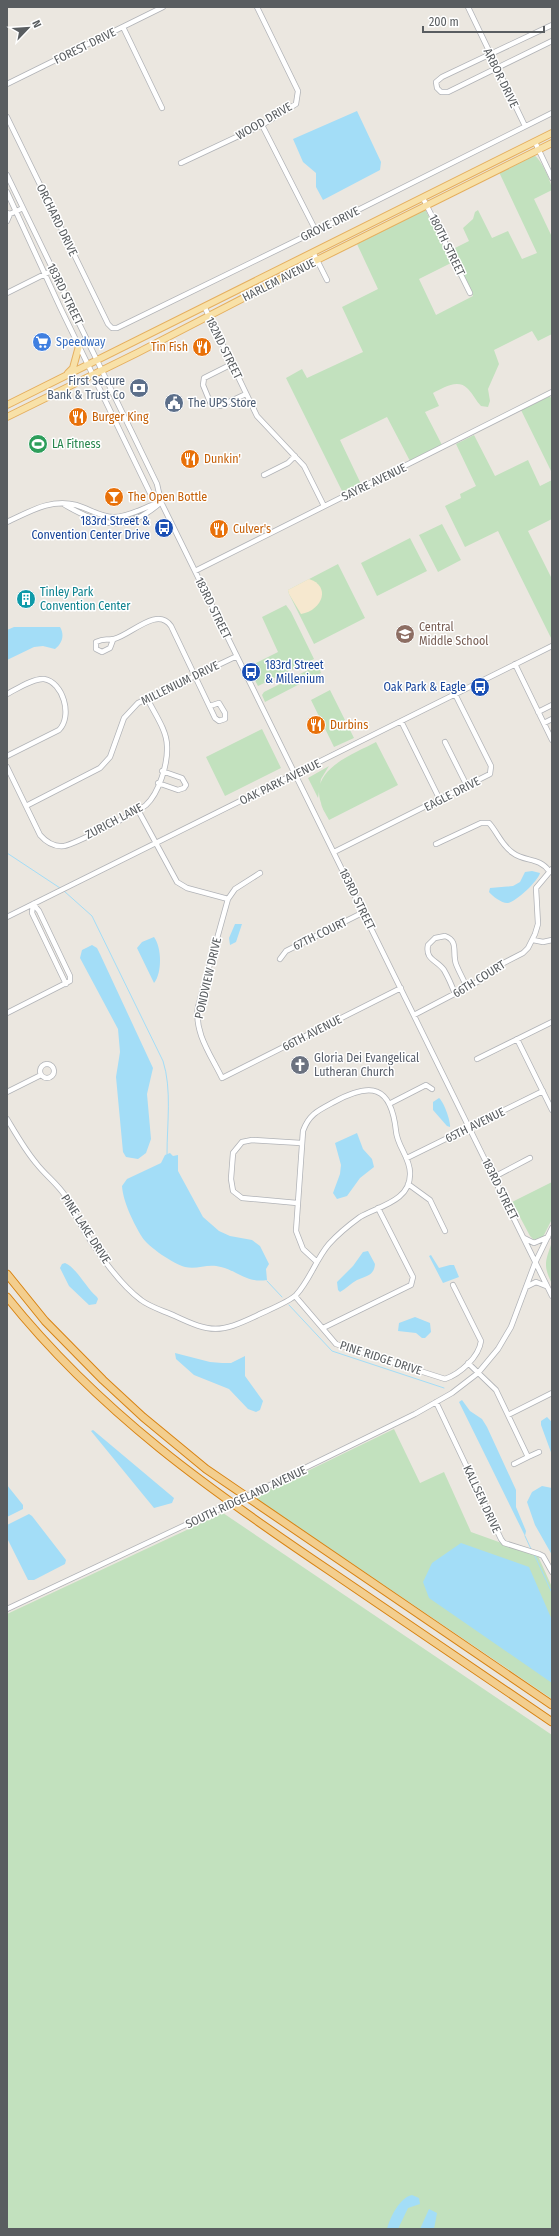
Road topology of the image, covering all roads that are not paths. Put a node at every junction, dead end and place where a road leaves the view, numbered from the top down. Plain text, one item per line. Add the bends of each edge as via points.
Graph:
1 (163, 7) edge
2 (256, 7) edge
3 (468, 7) edge
4 (552, 25) edge
5 (123, 27) junction
6 (552, 41) edge
7 (490, 54) junction
8 (497, 68) junction
9 (7, 84) edge
10 (162, 108) dead end
11 (552, 113) edge
12 (7, 117) edge
13 (262, 125) junction
14 (525, 126) junction
15 (552, 133) edge
16 (535, 142) junction
17 (552, 143) edge
18 (539, 150) junction
19 (181, 163) dead end
20 (7, 175) edge
21 (552, 178) edge
22 (7, 192) edge
23 (423, 198) junction
24 (427, 206) junction
25 (23, 208) junction
26 (16, 211) junction
27 (9, 214) edge
28 (7, 221) edge
29 (316, 231) junction
30 (314, 254) junction
31 (317, 260) junction
32 (53, 270) junction
33 (45, 274) junction
34 (327, 280) dead end
35 (7, 293) edge
36 (470, 293) dead end
37 (205, 308) junction
38 (208, 316) junction
39 (108, 324) joint
40 (79, 346) junction
41 (97, 360) junction
42 (232, 364) junction
43 (89, 365) junction
44 (102, 370) junction
45 (94, 374) junction
46 (64, 377) junction
47 (552, 392) edge
48 (246, 394) junction
49 (7, 405) edge
50 (7, 416) edge
51 (295, 456) junction
52 (264, 475) dead end
53 (161, 502) junction
54 (64, 504) junction
55 (324, 506) junction
56 (7, 522) edge
57 (195, 570) junction
58 (113, 640) dead end
59 (552, 646) edge
60 (237, 656) junction
61 (515, 664) junction
62 (195, 675) junction
63 (7, 694) edge
64 (455, 694) junction
65 (147, 698) junction
66 (552, 705) edge
67 (210, 706) dead end
68 (538, 712) junction
69 (552, 719) edge
70 (401, 721) junction
71 (544, 723) junction
72 (552, 740) edge
73 (445, 742) dead end
74 (7, 756) edge
75 (7, 767) edge
76 (162, 771) junction
77 (295, 774) junction
78 (158, 783) junction
79 (467, 786) junction
80 (440, 800) junction
81 (26, 806) junction
82 (138, 810) junction
83 (156, 842) junction
84 (436, 844) dead end
85 (334, 852) junction
86 (550, 870) edge
87 (260, 873) dead end
88 (228, 899) junction
89 (33, 904) junction
90 (364, 912) junction
91 (7, 917) edge
92 (533, 940) junction
93 (552, 940) edge
94 (280, 959) dead end
95 (66, 984) junction
96 (401, 988) junction
97 (467, 988) junction
98 (455, 994) junction
99 (7, 1013) edge
100 (414, 1015) junction
101 (552, 1022) edge
102 (517, 1039) junction
103 (477, 1059) dead end
104 (40, 1075) dead end
105 (222, 1078) joint
106 (432, 1089) dead end
107 (543, 1091) junction
108 (7, 1092) edge
109 (389, 1104) junction
110 (552, 1110) edge
111 (7, 1119) edge
112 (470, 1128) junction
113 (301, 1143) junction
114 (407, 1158) junction
115 (530, 1158) dead end
116 (494, 1177) junction
117 (408, 1184) junction
118 (297, 1203) junction
119 (378, 1208) junction
120 (552, 1228) edge
121 (445, 1231) dead end
122 (522, 1236) junction
123 (548, 1237) junction
124 (317, 1262) junction
125 (535, 1263) junction
126 (7, 1274) edge
127 (453, 1285) dead end
128 (526, 1287) junction
129 (548, 1287) junction
130 (295, 1296) junction
131 (552, 1296) edge
132 (7, 1297) edge
133 (322, 1328) junction
134 (468, 1363) junction
135 (478, 1373) junction
136 (552, 1393) edge
137 (436, 1402) junction
138 (508, 1415) junction
139 (539, 1452) dead end
140 (528, 1457) junction
141 (514, 1464) dead end
142 (552, 1572) edge
143 (7, 1609) edge
144 (552, 1705) edge
145 (552, 1722) edge

1 - 5 street, FOREST DRIVE
2 - 13 street, WOOD DRIVE via 298,91 296,104
3 - 7 street, ARBOR DRIVE
4 - 7 street
5 - 9 street, FOREST DRIVE
5 - 10 street
6 - 8 street
7 - 8 street, ARBOR DRIVE
7 - 8 street via 442,77 436,82 437,88 441,92 448,92
8 - 14 street, ARBOR DRIVE
11 - 14 street, GROVE DRIVE
12 - 39 street, ORCHARD DRIVE
13 - 19 street, WOOD DRIVE
13 - 29 street
14 - 29 street, GROVE DRIVE
15 - 16 main road, HARLEM AVENUE
16 - 18 street
16 - 23 main road, HARLEM AVENUE
17 - 18 main road, HARLEM AVENUE
18 - 21 street
18 - 24 main road, HARLEM AVENUE
20 - 25 street, 183RD STREET
22 - 26 street, 183RD STREET
23 - 24 street, 180TH STREET
23 - 30 main road, HARLEM AVENUE
24 - 31 main road, HARLEM AVENUE
24 - 36 street, 180TH STREET
25 - 26 street
25 - 32 street, 183RD STREET
26 - 27 street
26 - 33 street, 183RD STREET
27 - 28 street
29 - 39 street, GROVE DRIVE via 117,328 112,328
30 - 31 street
30 - 37 main road, HARLEM AVENUE
31 - 34 street
31 - 38 main road, HARLEM AVENUE
32 - 33 street
32 - 41 street, 183RD STREET
33 - 35 street
33 - 40 street, 183RD STREET
37 - 38 street, 182ND STREET
37 - 41 main road, HARLEM AVENUE
38 - 42 street, 182ND STREET
38 - 44 main road, HARLEM AVENUE
40 - 43 street, 183RD STREET
40 - 46 main road via 73,368
41 - 43 main road, HARLEM AVENUE
41 - 44 street, 183RD STREET
42 - 48 street, 182ND STREET
42 - 48 street via 204,378 203,385 210,402 220,406
43 - 45 street, 183RD STREET
43 - 46 main road, HARLEM AVENUE
44 - 45 main road, HARLEM AVENUE
44 - 53 street, 183RD STREET via 157,484
45 - 50 main road, HARLEM AVENUE
45 - 53 street, 183RD STREET via 150,493
46 - 49 main road, HARLEM AVENUE
47 - 55 street, SAYRE AVENUE
48 - 51 street, 182ND STREET via 266,428
51 - 52 street via 288,463
51 - 55 street, 182ND STREET via 304,466
53 - 54 street via 115,517 102,516 76,505
53 - 54 street via 151,511 124,524 95,520
53 - 57 street, 183RD STREET
54 - 56 street via 40,506
55 - 57 street, SAYRE AVENUE
57 - 60 street, 183RD STREET
58 - 62 street via 152,620 164,620 171,626
59 - 61 street, OAK PARK AVENUE
60 - 62 street, MILLENIUM DRIVE
60 - 77 street, 183RD STREET
61 - 64 street, OAK PARK AVENUE
61 - 68 street
62 - 65 street, MILLENIUM DRIVE
62 - 67 street
63 - 74 street via 37,680 49,681 57,688 67,712 65,723 59,730
64 - 70 street, OAK PARK AVENUE
64 - 79 street, EAGLE DRIVE via 492,769 490,774
65 - 76 street, ZURICH LANE via 167,741
65 - 81 street, MILLENIUM DRIVE via 133,707 124,718 110,757 100,768
66 - 68 street
68 - 71 street
69 - 71 street
70 - 77 street, OAK PARK AVENUE
70 - 80 street
71 - 72 street
73 - 79 street
75 - 81 street
76 - 78 street, ZURICH LANE
76 - 78 street via 184,779 186,787 178,790
77 - 83 street, OAK PARK AVENUE
77 - 85 street, 183RD STREET
78 - 82 street, ZURICH LANE via 149,801
79 - 80 street, EAGLE DRIVE
80 - 85 street, EAGLE DRIVE
81 - 82 street, ZURICH LANE via 42,838 54,845 65,846
82 - 83 street
83 - 88 street via 177,882 187,888
83 - 89 street, OAK PARK AVENUE
84 - 86 street via 481,823 489,824 502,843 514,854 539,861
85 - 90 street, 183RD STREET
86 - 92 street, 66TH COURT via 536,888 538,924
87 - 88 street via 234,889
88 - 105 street, PONDVIEW DRIVE via 197,1016 199,1033
89 - 91 street, OAK PARK AVENUE
89 - 95 street via 32,913
89 - 95 street via 39,911 70,976
90 - 94 street, 67TH COURT via 286,951
90 - 96 street, 183RD STREET
92 - 93 street
92 - 97 street, 66TH COURT via 523,953 490,970
95 - 99 street
96 - 100 street, 183RD STREET
96 - 105 street, 66TH AVENUE
97 - 98 street, 66TH COURT
97 - 98 street via 455,962 453,942 444,936 435,938 428,945 428,954 443,970
98 - 100 street, 66TH COURT
100 - 112 street, 183RD STREET
101 - 102 street
102 - 103 street
102 - 107 street
104 - 108 street
106 - 109 street via 426,1085
107 - 110 street
107 - 112 street, 65TH AVENUE
109 - 113 street via 372,1090 355,1092 312,1115 305,1126
109 - 114 street via 396,1137
111 - 130 street, PINE LAKE DRIVE via 36,1164 66,1196 91,1241 120,1280 141,1300 195,1325 217,1330 233,1327
112 - 114 street, 65TH AVENUE
112 - 116 street, 183RD STREET
113 - 118 street
113 - 118 street via 252,1140 242,1142 233,1153 231,1179 233,1191 242,1198
114 - 117 street via 410,1174
115 - 116 street
116 - 122 street, 183RD STREET
117 - 119 street via 400,1197
117 - 121 street via 430,1200
118 - 124 street via 298,1241
119 - 124 street via 344,1229
119 - 133 street via 413,1277 411,1285
120 - 123 street, SOUTH RIDGELAND AVENUE
122 - 123 street via 534,1243
122 - 125 street, 183RD STREET
123 - 125 street, SOUTH RIDGELAND AVENUE
124 - 130 street
125 - 128 street, SOUTH RIDGELAND AVENUE
125 - 129 street, 183RD STREET
126 - 144 highway via 45,1321 103,1380 206,1469
127 - 134 street via 481,1341 480,1349
128 - 129 street via 536,1282
128 - 135 street, SOUTH RIDGELAND AVENUE via 511,1327 501,1345
129 - 131 street, 183RD STREET
130 - 133 street, PINE RIDGE DRIVE
132 - 145 highway via 34,1330 92,1390 196,1479
133 - 134 street, PINE RIDGE DRIVE via 336,1344 445,1380 454,1376
134 - 135 street
135 - 137 street, SOUTH RIDGELAND AVENUE
135 - 138 street via 496,1390
136 - 138 street
137 - 142 street, KALLSEN DRIVE via 501,1539 504,1543 543,1556
137 - 143 street, SOUTH RIDGELAND AVENUE, bridge via 329,1458
138 - 140 street
139 - 140 street
140 - 141 street

